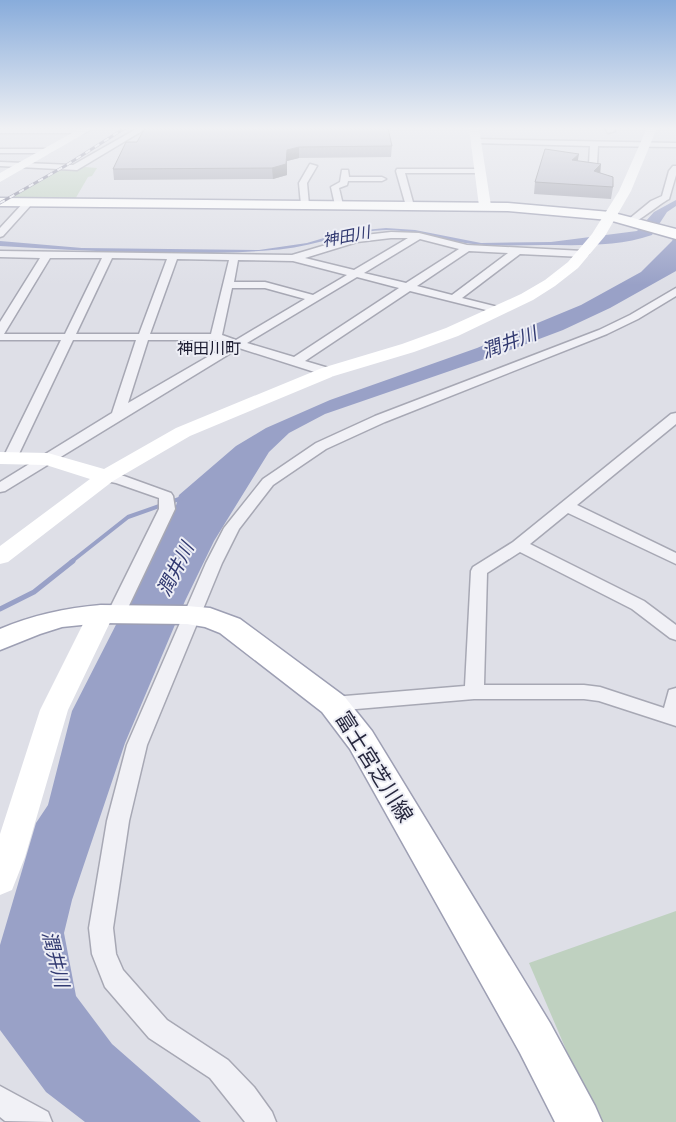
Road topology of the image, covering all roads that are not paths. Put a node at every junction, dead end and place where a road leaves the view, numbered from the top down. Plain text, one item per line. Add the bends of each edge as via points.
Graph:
1 (305, 180) edge
2 (344, 180) edge
3 (403, 180) edge
4 (480, 180) edge
5 (630, 180) edge
6 (670, 180) edge
7 (0, 202) edge
8 (28, 203) junction
9 (304, 205) junction
10 (339, 205) junction
11 (410, 206) junction
12 (484, 206) junction
13 (610, 216) junction
14 (632, 221) junction
15 (0, 234) edge
16 (676, 234) edge
17 (419, 236) junction
18 (468, 248) junction
19 (517, 251) junction
20 (585, 252) junction
21 (0, 254) edge
22 (47, 254) junction
23 (109, 255) junction
24 (173, 256) junction
25 (234, 258) junction
26 (293, 258) junction
27 (358, 274) junction
28 (228, 285) junction
29 (408, 287) junction
30 (676, 291) edge
31 (313, 298) junction
32 (453, 299) junction
33 (498, 310) junction
34 (0, 331) edge
35 (0, 337) edge
36 (69, 337) junction
37 (143, 337) junction
38 (216, 337) junction
39 (238, 344) junction
40 (295, 362) junction
41 (328, 372) junction
42 (118, 415) junction
43 (676, 418) edge
44 (5, 458) edge
45 (48, 458) junction
46 (106, 477) junction
47 (0, 488) edge
48 (566, 506) junction
49 (519, 545) junction
50 (0, 557) edge
51 (676, 559) edge
52 (112, 614) junction
53 (190, 615) junction
54 (676, 634) edge
55 (0, 640) edge
56 (474, 692) junction
57 (676, 695) edge
58 (333, 704) junction
59 (674, 718) edge
60 (0, 880) edge
61 (262, 1122) edge
62 (579, 1122) edge

1 - 9 street
2 - 10 street via 335,187
3 - 11 street
4 - 12 street
5 - 13 street
6 - 14 street via 666,197
7 - 8 main road
8 - 9 main road
8 - 15 street
9 - 10 main road
10 - 11 main road
11 - 12 main road
12 - 13 main road
13 - 14 main road
13 - 20 street
14 - 16 main road
17 - 18 street
17 - 26 street via 368,236
17 - 27 street
18 - 19 street
18 - 29 street
19 - 20 street
19 - 32 street
20 - 33 street via 573,266 550,283
21 - 22 street
22 - 23 street
22 - 34 street
23 - 24 street
23 - 36 street
24 - 25 street
24 - 37 street
25 - 26 street
25 - 28 street
26 - 27 street
27 - 29 street
27 - 31 street
28 - 31 street via 265,285
28 - 38 street
29 - 32 street
29 - 40 street
30 - 53 street via 634,318 347,433 291,465 268,482 232,528
31 - 39 street
32 - 33 street
33 - 41 street via 452,332
35 - 36 street
36 - 37 street
36 - 44 street
37 - 38 street
37 - 42 street
38 - 39 street
39 - 40 street
39 - 42 street
40 - 41 street
41 - 46 street via 183,432
42 - 45 street
43 - 48 street
44 - 45 street
45 - 46 street
45 - 47 street
46 - 50 street
46 - 52 street via 119,479 167,503
48 - 49 street
48 - 51 street
49 - 54 street via 638,605
49 - 56 street via 479,571
52 - 53 main road, 富士宮芝川線
52 - 55 main road, 富士宮芝川線 via 62,618
52 - 60 street via 54,710
53 - 58 main road, 富士宮芝川線 via 230,626
53 - 61 street via 137,745 118,821 101,928 104,954 114,978 158,1029 219,1069
56 - 58 street
56 - 59 street via 600,694
57 - 59 street
58 - 62 main road, 富士宮芝川線 via 376,765 535,1038

